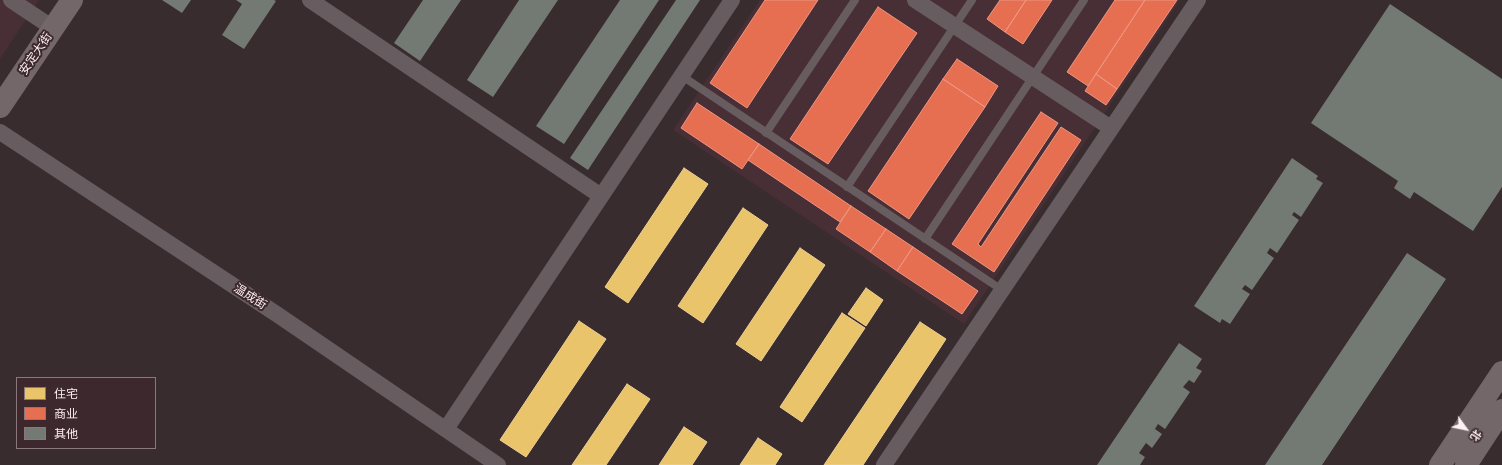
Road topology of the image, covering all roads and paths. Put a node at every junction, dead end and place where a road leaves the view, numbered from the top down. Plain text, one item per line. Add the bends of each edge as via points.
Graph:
1 (11, 0) edge
2 (72, 0) edge
3 (310, 0) edge
4 (732, 0) edge
5 (855, 0) edge
6 (915, 0) edge
7 (972, 0) edge
8 (1084, 0) edge
9 (1198, 0) edge
10 (955, 26) junction
11 (53, 28) junction
12 (682, 76) junction
13 (1033, 77) junction
14 (0, 107) edge
15 (1111, 128) junction
16 (0, 132) edge
17 (766, 133) junction
18 (847, 187) junction
19 (601, 196) junction
20 (925, 238) junction
21 (1002, 290) junction
22 (1502, 372) edge
23 (1502, 410) edge
24 (446, 430) junction
25 (498, 465) edge
26 (884, 465) edge
27 (1440, 465) edge
28 (1466, 465) edge

1 - 11 street
2 - 11 main road, 安定大街
3 - 19 street
4 - 12 street
5 - 17 lane
6 - 10 street
7 - 10 lane
8 - 13 lane
9 - 15 street
10 - 13 street
10 - 18 lane
11 - 14 main road, 安定大街
12 - 17 lane
12 - 19 street
13 - 15 street
13 - 20 lane
15 - 21 street
16 - 24 street, 温成街 via 278,315
17 - 18 lane
18 - 20 lane
19 - 24 street
20 - 21 lane
21 - 26 street
22 - 27 main road
23 - 28 main road
24 - 25 street, 温成街

